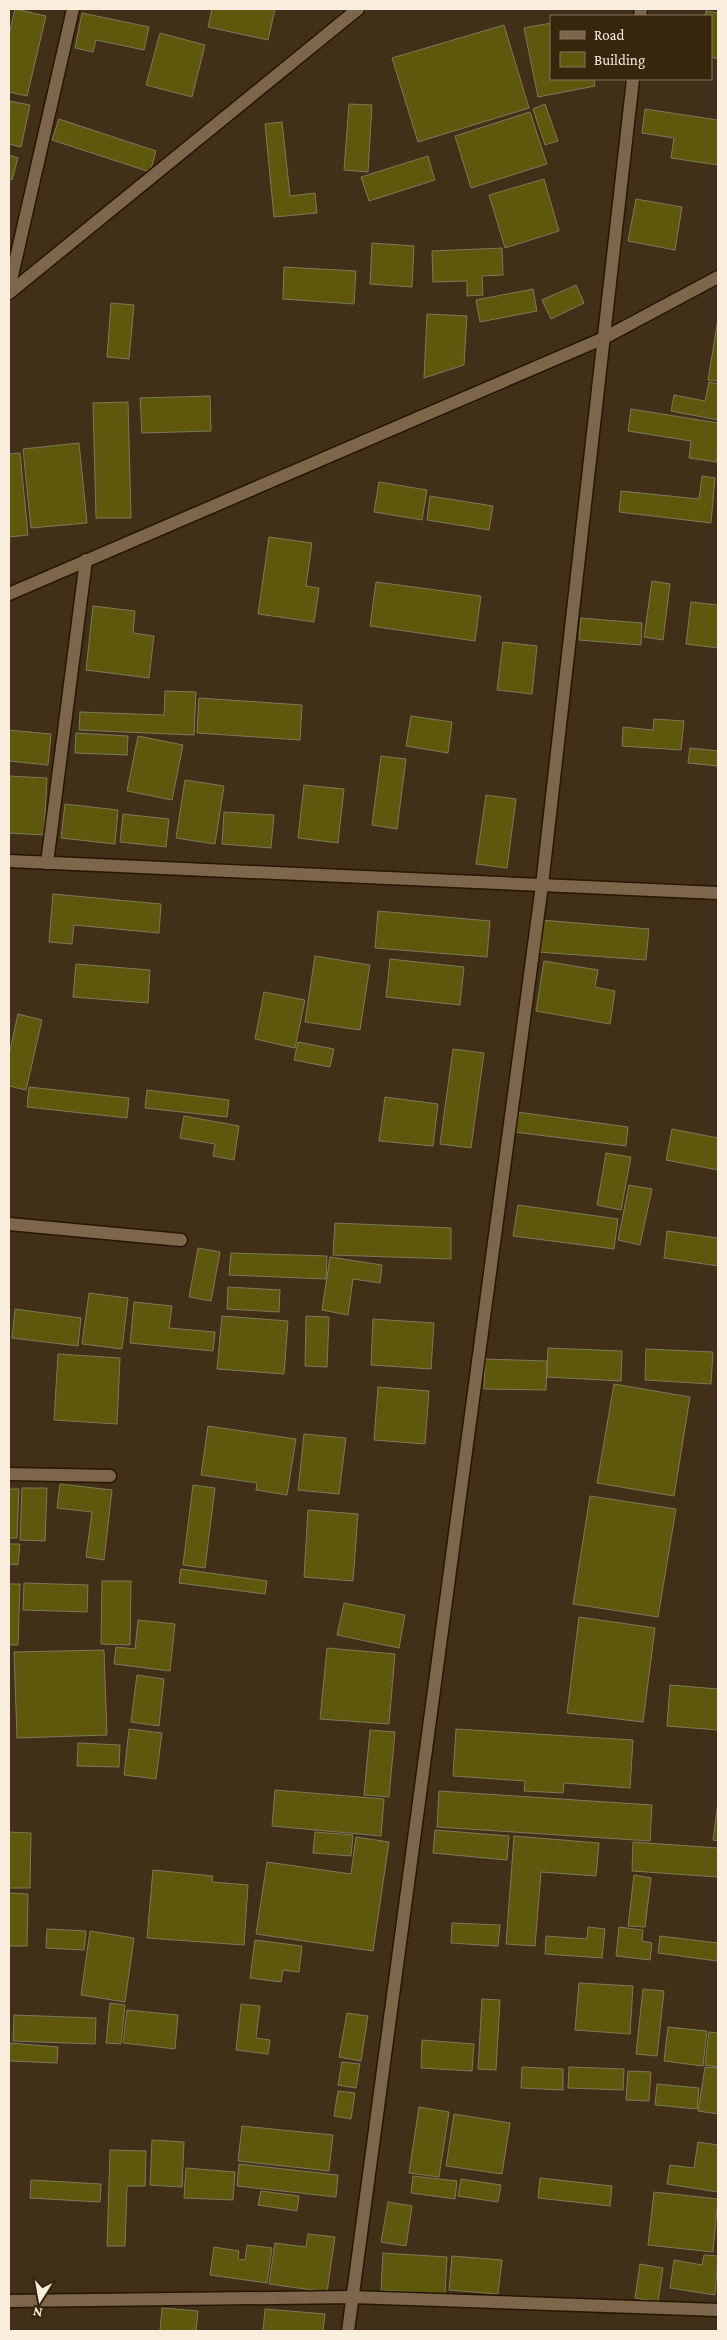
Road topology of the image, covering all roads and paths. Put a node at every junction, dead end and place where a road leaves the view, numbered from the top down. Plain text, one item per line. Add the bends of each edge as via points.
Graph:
1 (73, 9) edge
2 (358, 9) edge
3 (633, 80) edge
4 (718, 277) edge
5 (9, 291) edge
6 (604, 338) junction
7 (86, 560) junction
8 (9, 594) edge
9 (9, 861) edge
10 (47, 863) junction
11 (542, 885) junction
12 (718, 893) edge
13 (9, 1224) edge
14 (181, 1240) dead end
15 (9, 1474) edge
16 (110, 1476) dead end
17 (352, 2297) junction
18 (9, 2301) edge
19 (718, 2310) edge
20 (348, 2331) edge

1 - 5 street
2 - 5 street
3 - 6 street
4 - 6 street
6 - 7 street
6 - 11 street
7 - 8 street
7 - 10 street
9 - 10 street
10 - 11 street
11 - 12 street
11 - 17 street
13 - 14 street
15 - 16 street
17 - 18 street
17 - 19 street
17 - 20 street

